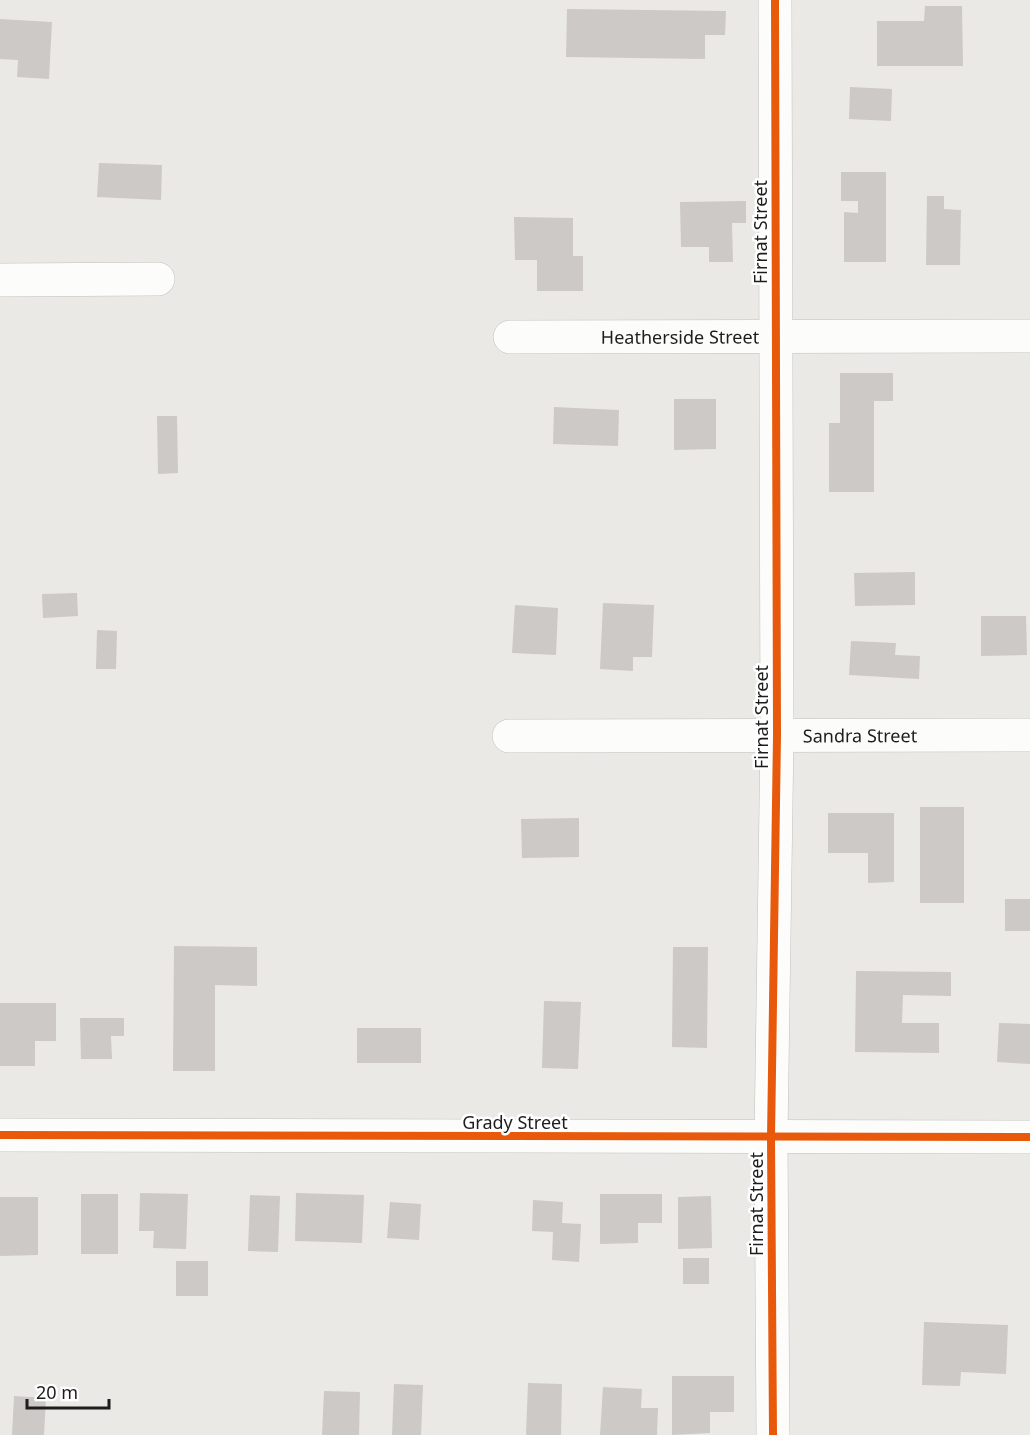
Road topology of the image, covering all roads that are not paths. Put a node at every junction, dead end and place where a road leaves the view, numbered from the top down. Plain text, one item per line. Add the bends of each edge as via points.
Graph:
1 (775, 0) edge
2 (158, 279) dead end
3 (0, 280) edge
4 (1030, 336) edge
5 (510, 337) dead end
6 (775, 338) junction
7 (1030, 735) edge
8 (508, 736) dead end
9 (777, 736) junction
10 (0, 1135) edge
11 (1030, 1137) edge
12 (771, 1138) junction
13 (773, 1435) edge

1 - 6 street, Firnat Street
2 - 3 street
4 - 6 street, Heatherside Street
5 - 6 street, Heatherside Street
6 - 9 street, Firnat Street
7 - 9 street, Sandra Street
8 - 9 street, Sandra Street
9 - 12 street, Firnat Street
10 - 12 street, Grady Street
11 - 12 street, Grady Street
12 - 13 street, Firnat Street

